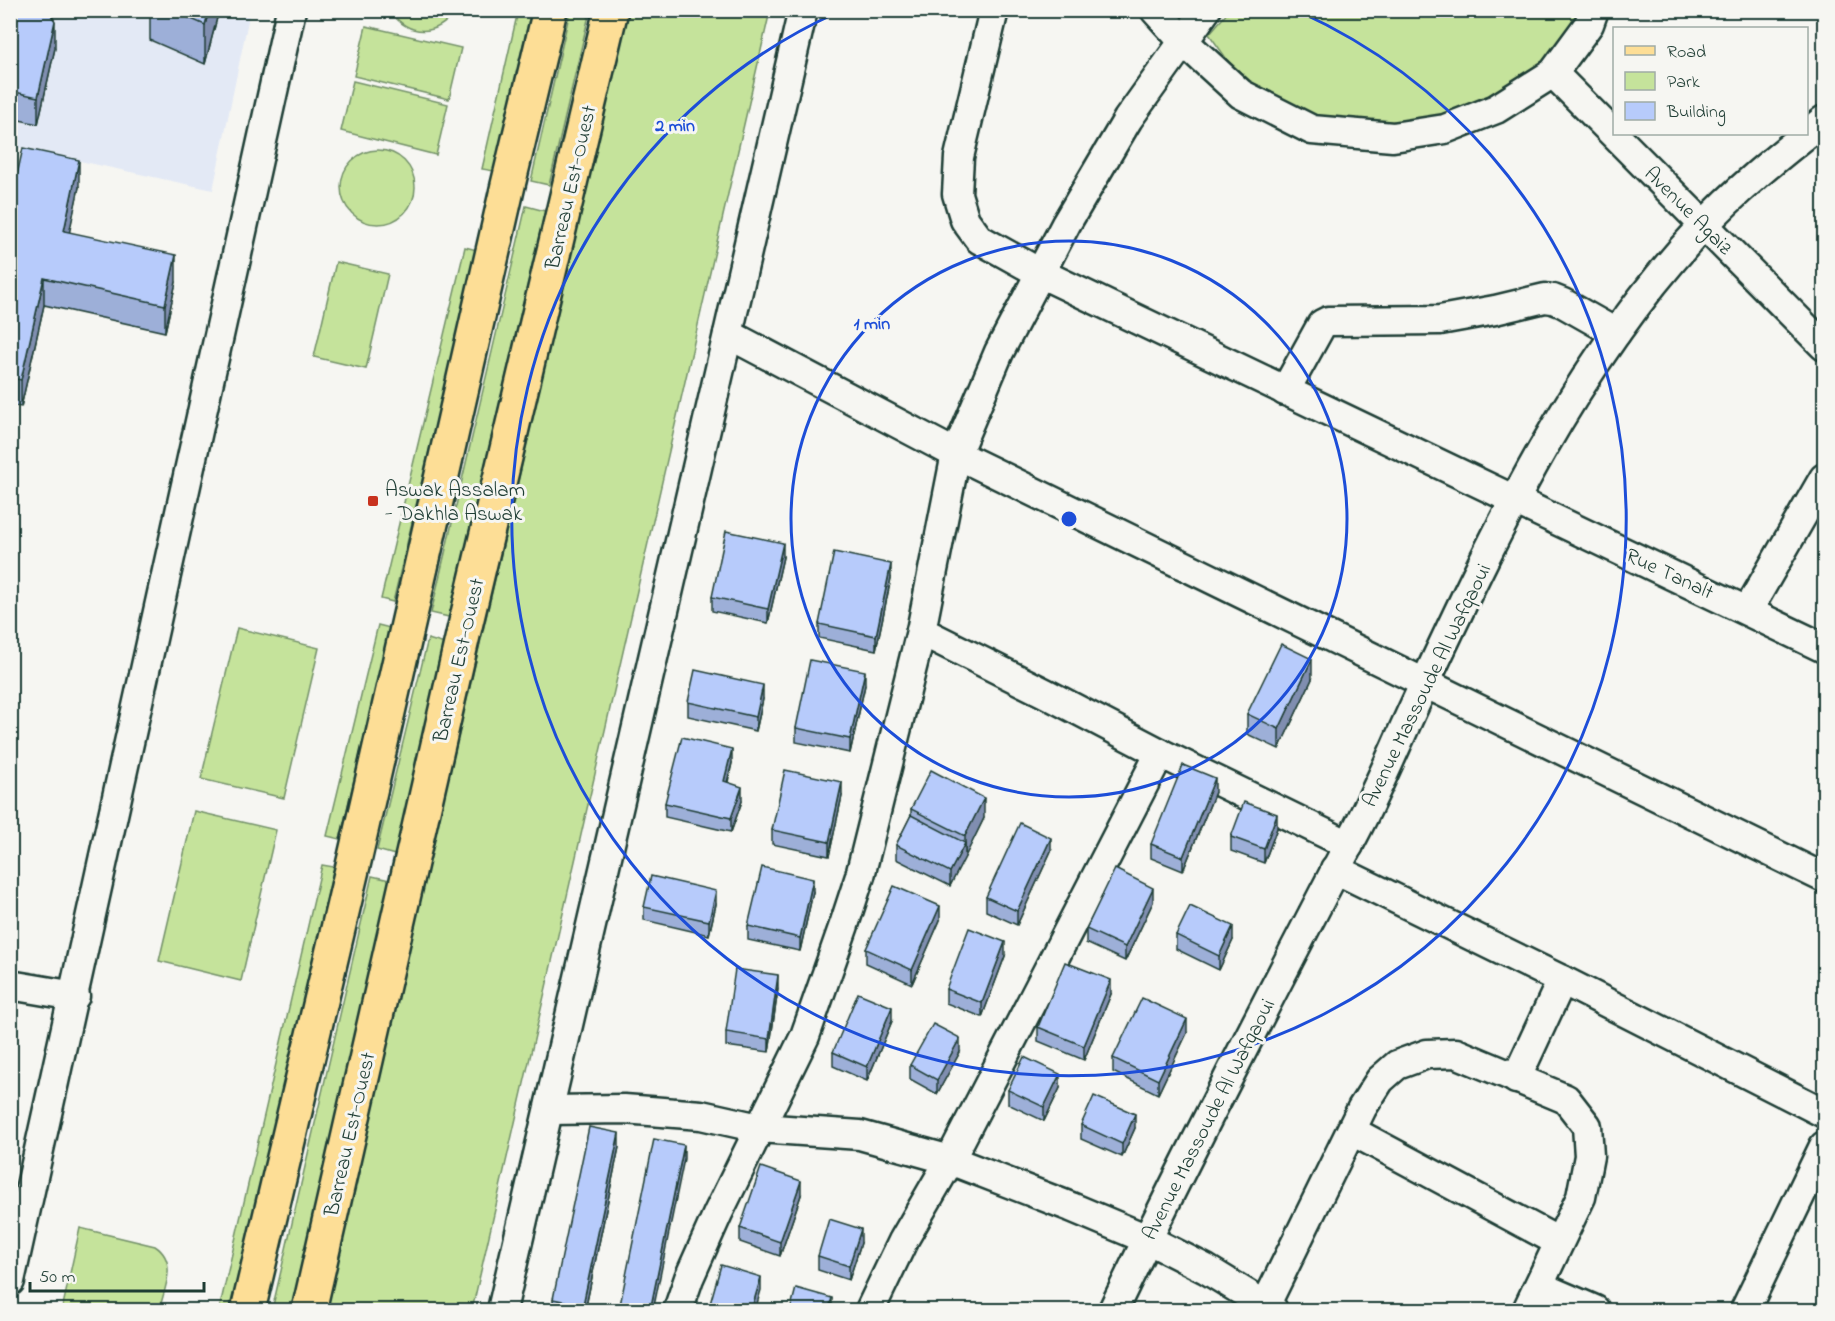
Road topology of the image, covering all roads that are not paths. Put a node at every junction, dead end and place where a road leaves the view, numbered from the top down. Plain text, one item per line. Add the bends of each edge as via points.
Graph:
1 (291, 10) edge
2 (550, 10) edge
3 (611, 10) edge
4 (803, 10) edge
5 (994, 10) edge
6 (1155, 10) edge
7 (1206, 10) edge
8 (1594, 10) edge
9 (1183, 41) junction
10 (1553, 74) junction
11 (1824, 120) edge
12 (1808, 133) edge
13 (1613, 134) edge
14 (1614, 135) edge
15 (1806, 135) edge
16 (1704, 225) junction
17 (1040, 273) junction
18 (1616, 333) junction
19 (728, 334) junction
20 (1824, 346) edge
21 (1285, 391) junction
22 (956, 454) junction
23 (1824, 478) edge
24 (1514, 500) junction
25 (1748, 610) junction
26 (921, 632) junction
27 (1824, 648) edge
28 (1425, 683) junction
29 (1160, 753) junction
30 (1342, 857) junction
31 (1824, 878) edge
32 (1562, 980) junction
33 (10, 985) edge
34 (75, 996) junction
35 (1516, 1079) junction
36 (549, 1110) junction
37 (1824, 1113) edge
38 (759, 1128) junction
39 (1352, 1131) junction
40 (1824, 1146) edge
41 (950, 1160) junction
42 (1147, 1239) junction
43 (1559, 1242) junction
44 (10, 1281) edge
45 (1533, 1298) edge
46 (1267, 1309) edge
47 (248, 1311) edge
48 (309, 1311) edge
49 (502, 1311) edge
50 (678, 1311) edge
51 (870, 1311) edge
52 (1113, 1311) edge
53 (1595, 1311) edge
54 (1745, 1311) edge

1 - 34 street
2 - 47 main road
3 - 48 main road, Barreau Est-Ouest
4 - 19 street
5 - 17 street, Rue Tanalt via 959,157 957,194 965,220 980,239
6 - 9 street
7 - 9 street
8 - 10 street via 1589,24
9 - 10 street via 1241,94 1312,130 1393,137 1445,129 1496,109
9 - 17 street via 1128,119
10 - 13 street, Avenue Agaiz
11 - 12 street, Avenue Massoude Al Wafqaoui
14 - 16 street, Avenue Agaiz
15 - 16 street, Avenue Massoude Al Wafqaoui
16 - 18 street, Avenue Massoude Al Wafqaoui
16 - 20 street, Avenue Agaiz
17 - 21 street, Rue Tanalt
17 - 22 street via 999,352
18 - 21 street via 1563,303 1545,298 1440,320 1328,321 1322,324
18 - 24 street, Avenue Massoude Al Wafqaoui via 1562,415
19 - 22 street
19 - 36 street
21 - 24 street, Rue Tanalt
22 - 26 street
22 - 28 street
23 - 25 street
24 - 25 street, Rue Tanalt
24 - 28 street, Avenue Massoude Al Wafqaoui
25 - 27 street, Rue Tanalt
26 - 29 street
26 - 38 street via 860,876 844,925 805,1036
28 - 30 street, Avenue Massoude Al Wafqaoui
28 - 31 street
29 - 30 street
29 - 41 street
30 - 32 street
30 - 42 street, Avenue Massoude Al Wafqaoui
32 - 35 street
32 - 37 street
33 - 34 street
34 - 44 street
35 - 39 street via 1456,1053 1427,1054 1397,1065 1380,1080
35 - 43 street via 1566,1099 1587,1126 1589,1156 1581,1197
36 - 38 street via 668,1112
36 - 49 street
38 - 41 street via 860,1135
38 - 50 street via 689,1278
39 - 43 street
39 - 46 street
40 - 54 street
41 - 42 street
41 - 51 street via 903,1241
42 - 46 street via 1206,1269
42 - 52 street, Avenue Massoude Al Wafqaoui
43 - 45 street
45 - 53 street

